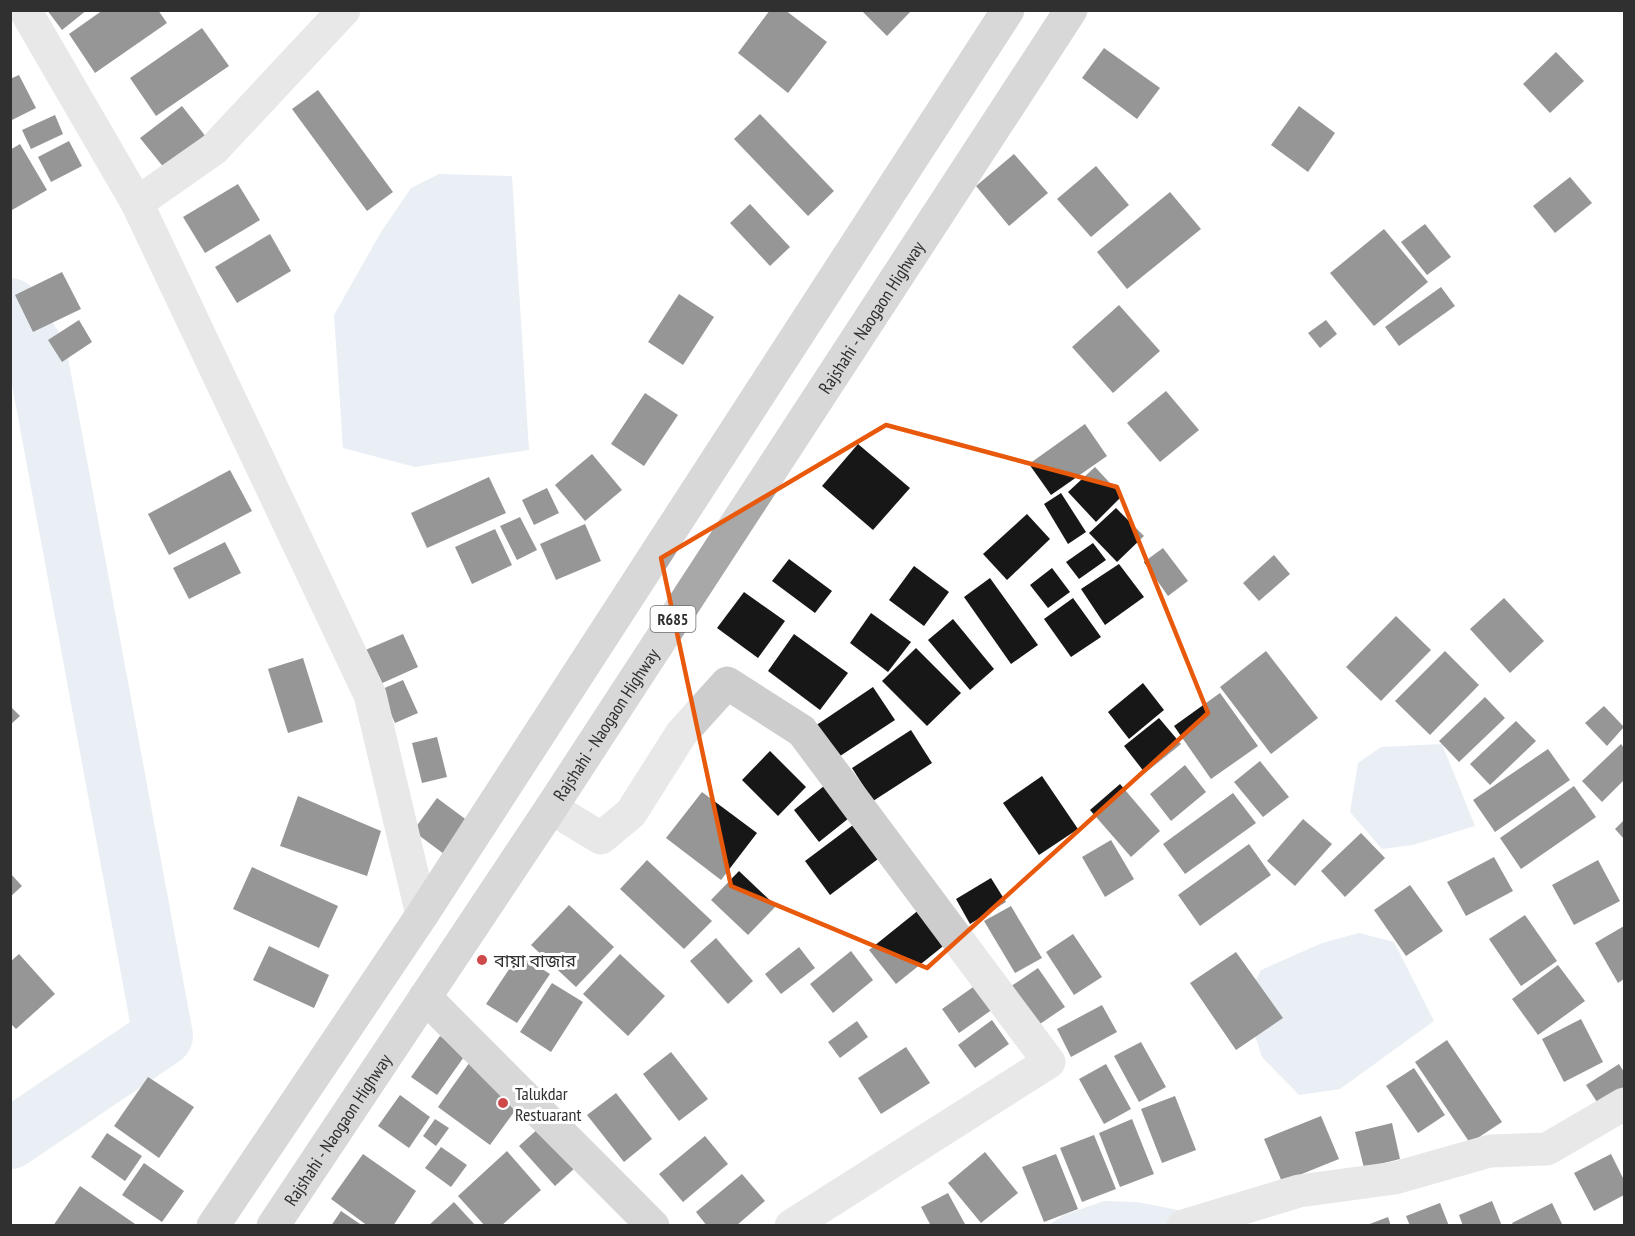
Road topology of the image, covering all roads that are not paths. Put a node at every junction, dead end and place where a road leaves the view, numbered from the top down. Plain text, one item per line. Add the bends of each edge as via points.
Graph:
1 (25, 10) edge
2 (344, 10) edge
3 (1008, 10) edge
4 (1071, 10) edge
5 (137, 203) junction
6 (660, 546) junction
7 (704, 572) junction
8 (551, 808) junction
9 (422, 915) junction
10 (425, 997) junction
11 (1624, 1104) edge
12 (213, 1226) edge
13 (273, 1226) edge
14 (653, 1226) edge
15 (791, 1226) edge
16 (1183, 1226) edge

1 - 5 street
2 - 5 street via 214,149
3 - 6 main road, R685
4 - 7 main road, Rajshahi - Naogaon Highway / R685
5 - 9 street via 370,695
6 - 7 main road
6 - 9 main road, R685
7 - 8 main road, Rajshahi - Naogaon Highway / R685
8 - 10 main road, Rajshahi - Naogaon Highway / R685
8 - 15 street via 601,838 631,813 681,734 727,683 802,731 1049,1062
9 - 12 main road, R685
10 - 13 main road, Rajshahi - Naogaon Highway / R685
10 - 14 main road
11 - 16 street via 1547,1149 1490,1151 1395,1178 1299,1191

